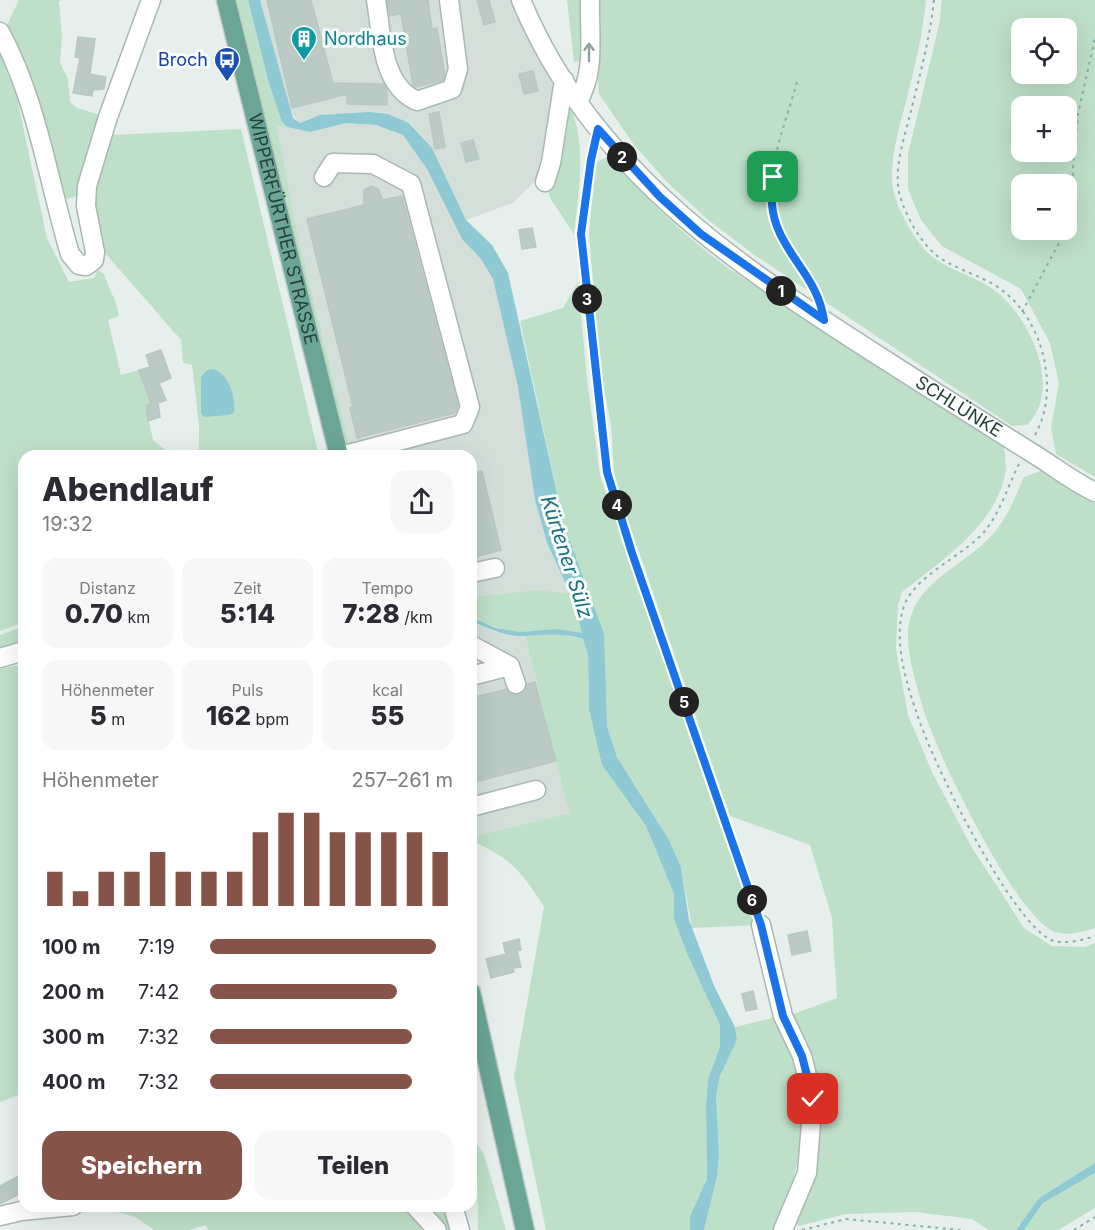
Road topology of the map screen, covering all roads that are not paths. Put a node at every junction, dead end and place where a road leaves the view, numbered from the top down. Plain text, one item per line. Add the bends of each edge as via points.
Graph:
1 (151, 0) edge
2 (226, 0) edge
3 (376, 0) edge
4 (449, 0) edge
5 (521, 0) edge
6 (590, 0) edge
7 (0, 32) edge
8 (564, 80) junction
9 (578, 101) junction
10 (324, 177) dead end
11 (544, 182) dead end
12 (338, 450) edge
13 (372, 450) edge
14 (1095, 492) edge
15 (495, 568) dead end
16 (477, 572) edge
17 (477, 648) edge
18 (18, 653) edge
19 (0, 658) edge
20 (510, 666) junction
21 (477, 674) edge
22 (516, 684) dead end
23 (536, 790) dead end
24 (477, 805) edge
25 (761, 925) road end
26 (477, 1018) edge
27 (18, 1211) edge
28 (420, 1212) edge
29 (455, 1212) edge
30 (0, 1216) edge
31 (437, 1230) edge
32 (460, 1230) edge
33 (525, 1230) edge
34 (783, 1230) edge

1 - 7 street via 92,167 86,206 95,252 94,260 86,266 78,264 70,254 28,96
2 - 12 main road, WIPPERFÜRTHER STRASSE
3 - 4 street via 388,71 405,96 417,101 452,89 458,69
5 - 8 street
9 -> 6 street via 589,76
8 - 9 street
8 - 11 street via 551,163
9 - 14 street, SCHLÜNKE via 660,197 701,234 824,320
10 - 13 street via 333,163 373,164 411,184 470,407 463,424
15 - 16 street
17 - 20 street
18 - 19 street
20 - 21 street
20 - 22 street
23 - 24 street
25 - 34 street via 783,1016 802,1056 813,1099 807,1173
26 - 33 main road
27 - 30 street
28 - 31 street
29 - 32 street

